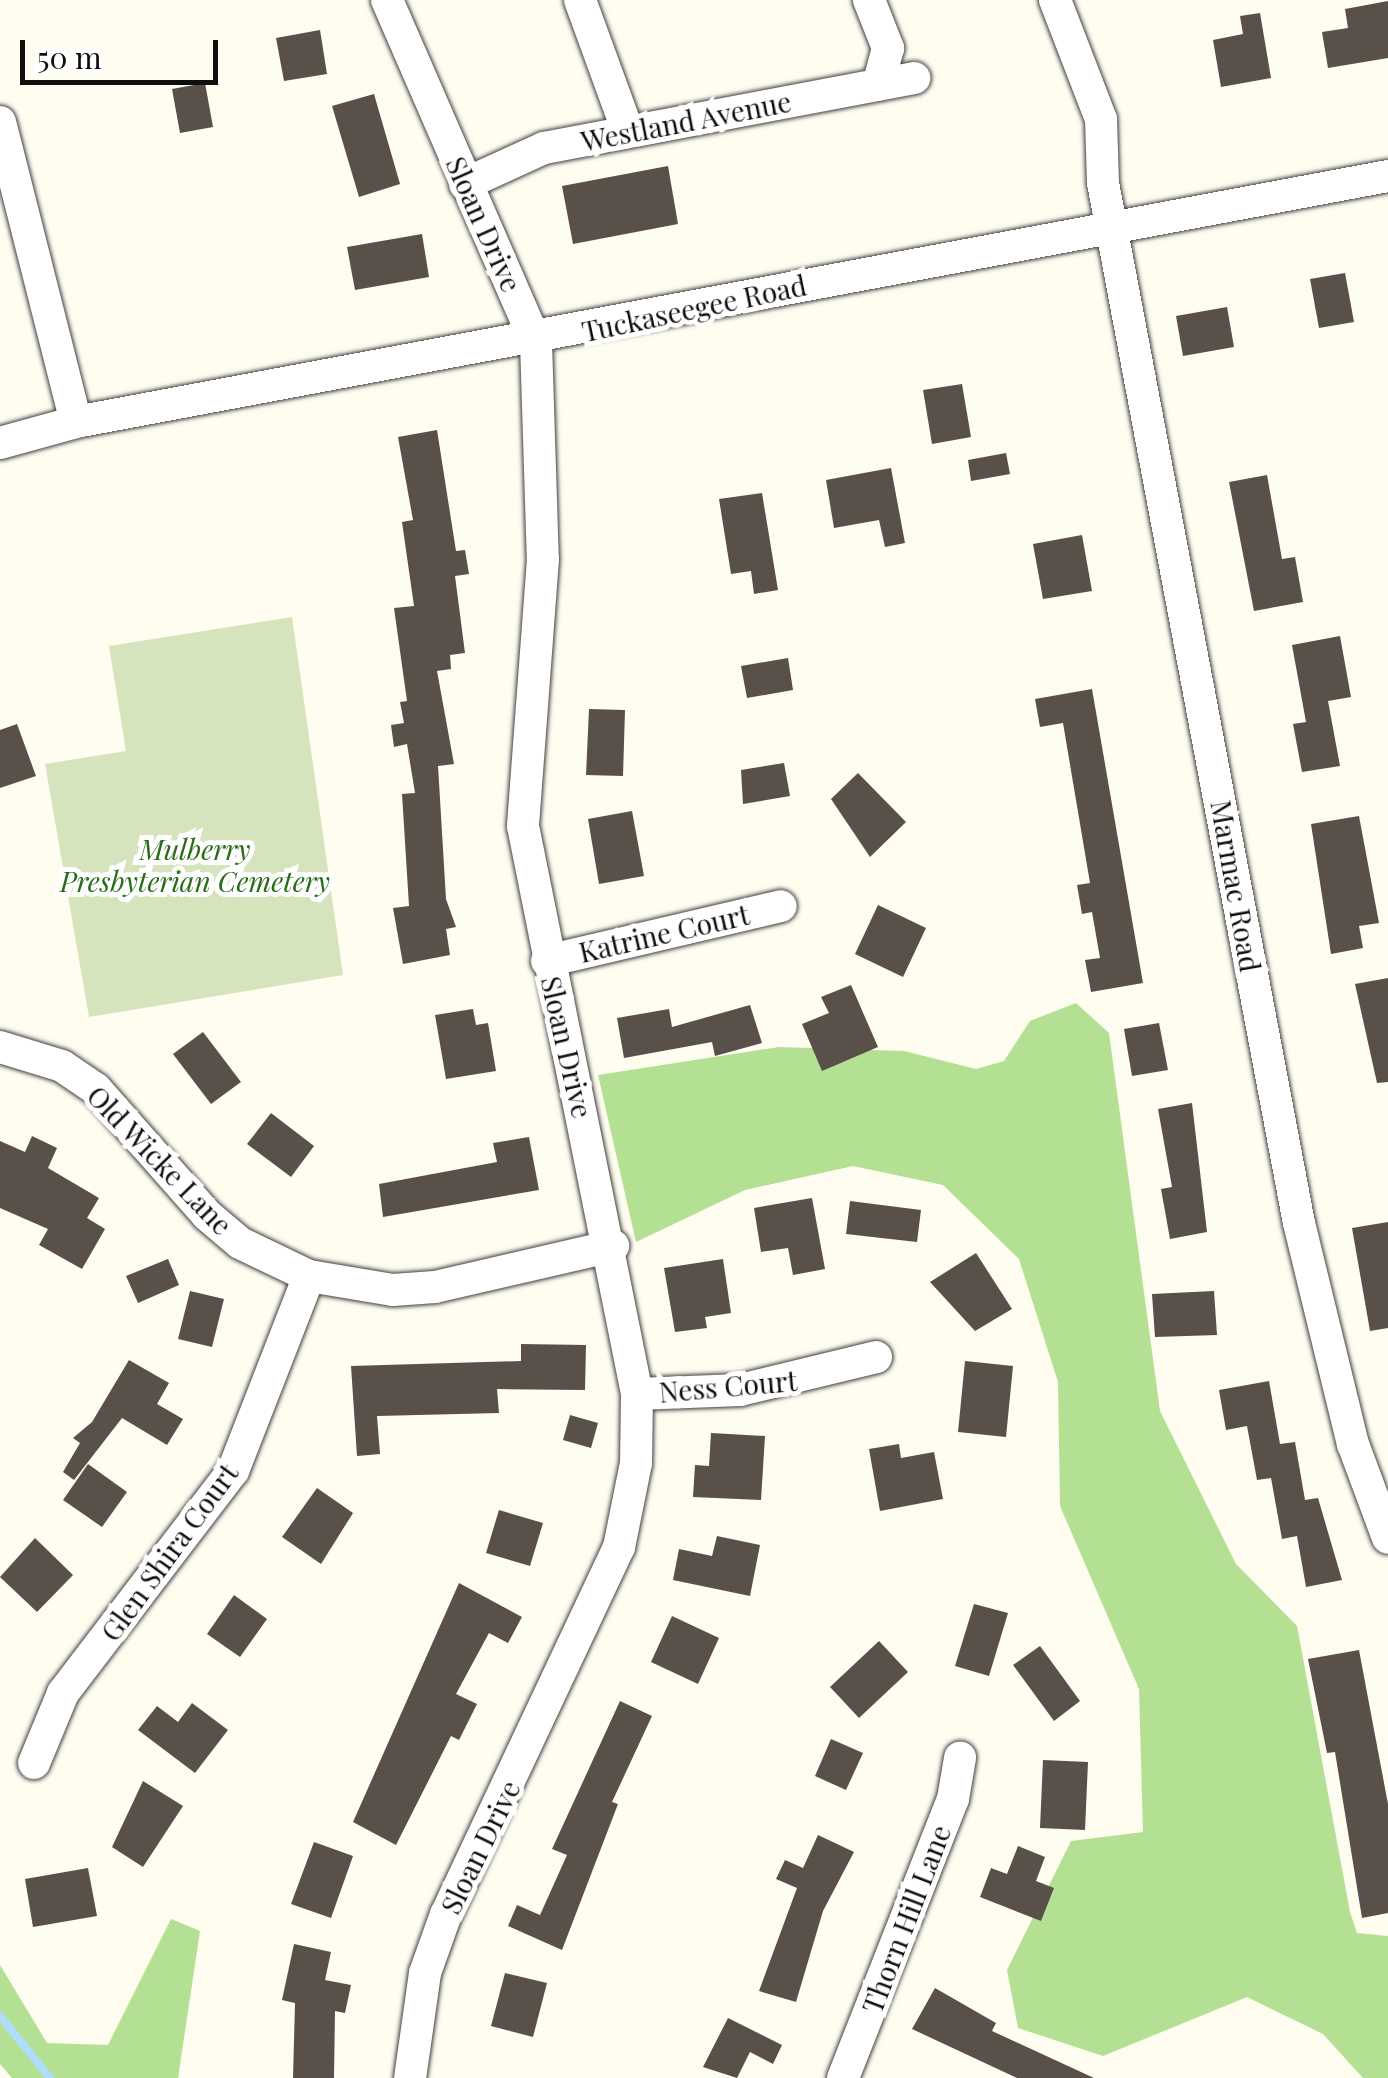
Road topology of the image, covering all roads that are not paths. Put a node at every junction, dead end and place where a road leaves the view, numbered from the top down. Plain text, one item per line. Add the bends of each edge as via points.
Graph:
1 (387, 0) edge
2 (580, 0) edge
3 (869, 0) edge
4 (1055, 0) edge
5 (914, 78) dead end
6 (878, 85) junction
7 (0, 122) edge
8 (628, 132) junction
9 (1388, 176) edge
10 (466, 184) junction
11 (1112, 226) junction
12 (536, 342) junction
13 (76, 422) junction
14 (0, 443) edge
15 (781, 906) dead end
16 (547, 961) junction
17 (0, 1047) edge
18 (613, 1246) junction
19 (309, 1276) junction
20 (876, 1357) dead end
21 (637, 1394) junction
22 (1388, 1538) edge
23 (960, 1758) dead end
24 (34, 1763) dead end
25 (850, 2075) edge
26 (410, 2078) edge

1 - 10 street, Sloan Drive
2 - 8 street
3 - 6 street via 888,48
4 - 11 street, Marmac Road via 1101,118 1098,159
5 - 6 street, Westland Avenue
6 - 8 street, Westland Avenue
7 - 13 street
8 - 10 street, Westland Avenue via 544,148
9 - 11 street, Tuckaseegee Road
10 - 12 street, Sloan Drive
11 - 12 street, Tuckaseegee Road
11 - 22 street, Marmac Road via 1299,1223 1352,1444
12 - 13 street, Tuckaseegee Road
12 - 16 street, Sloan Drive via 543,559 523,826
13 - 14 street, Tuckaseegee Road
15 - 16 street, Katrine Court
16 - 18 street, Sloan Drive
17 - 19 street, Old Wicke Lane via 62,1066 96,1089 207,1215 240,1243
18 - 19 street, Old Wicke Lane via 435,1287 394,1290
18 - 21 street, Sloan Drive
19 - 24 street, Glen Shira Court via 233,1470 63,1694
20 - 21 street, Ness Court via 740,1390
21 - 26 street, Sloan Drive via 636,1462 618,1547 446,1914 426,1974
23 - 25 street, Thorn Hill Lane via 953,1799

